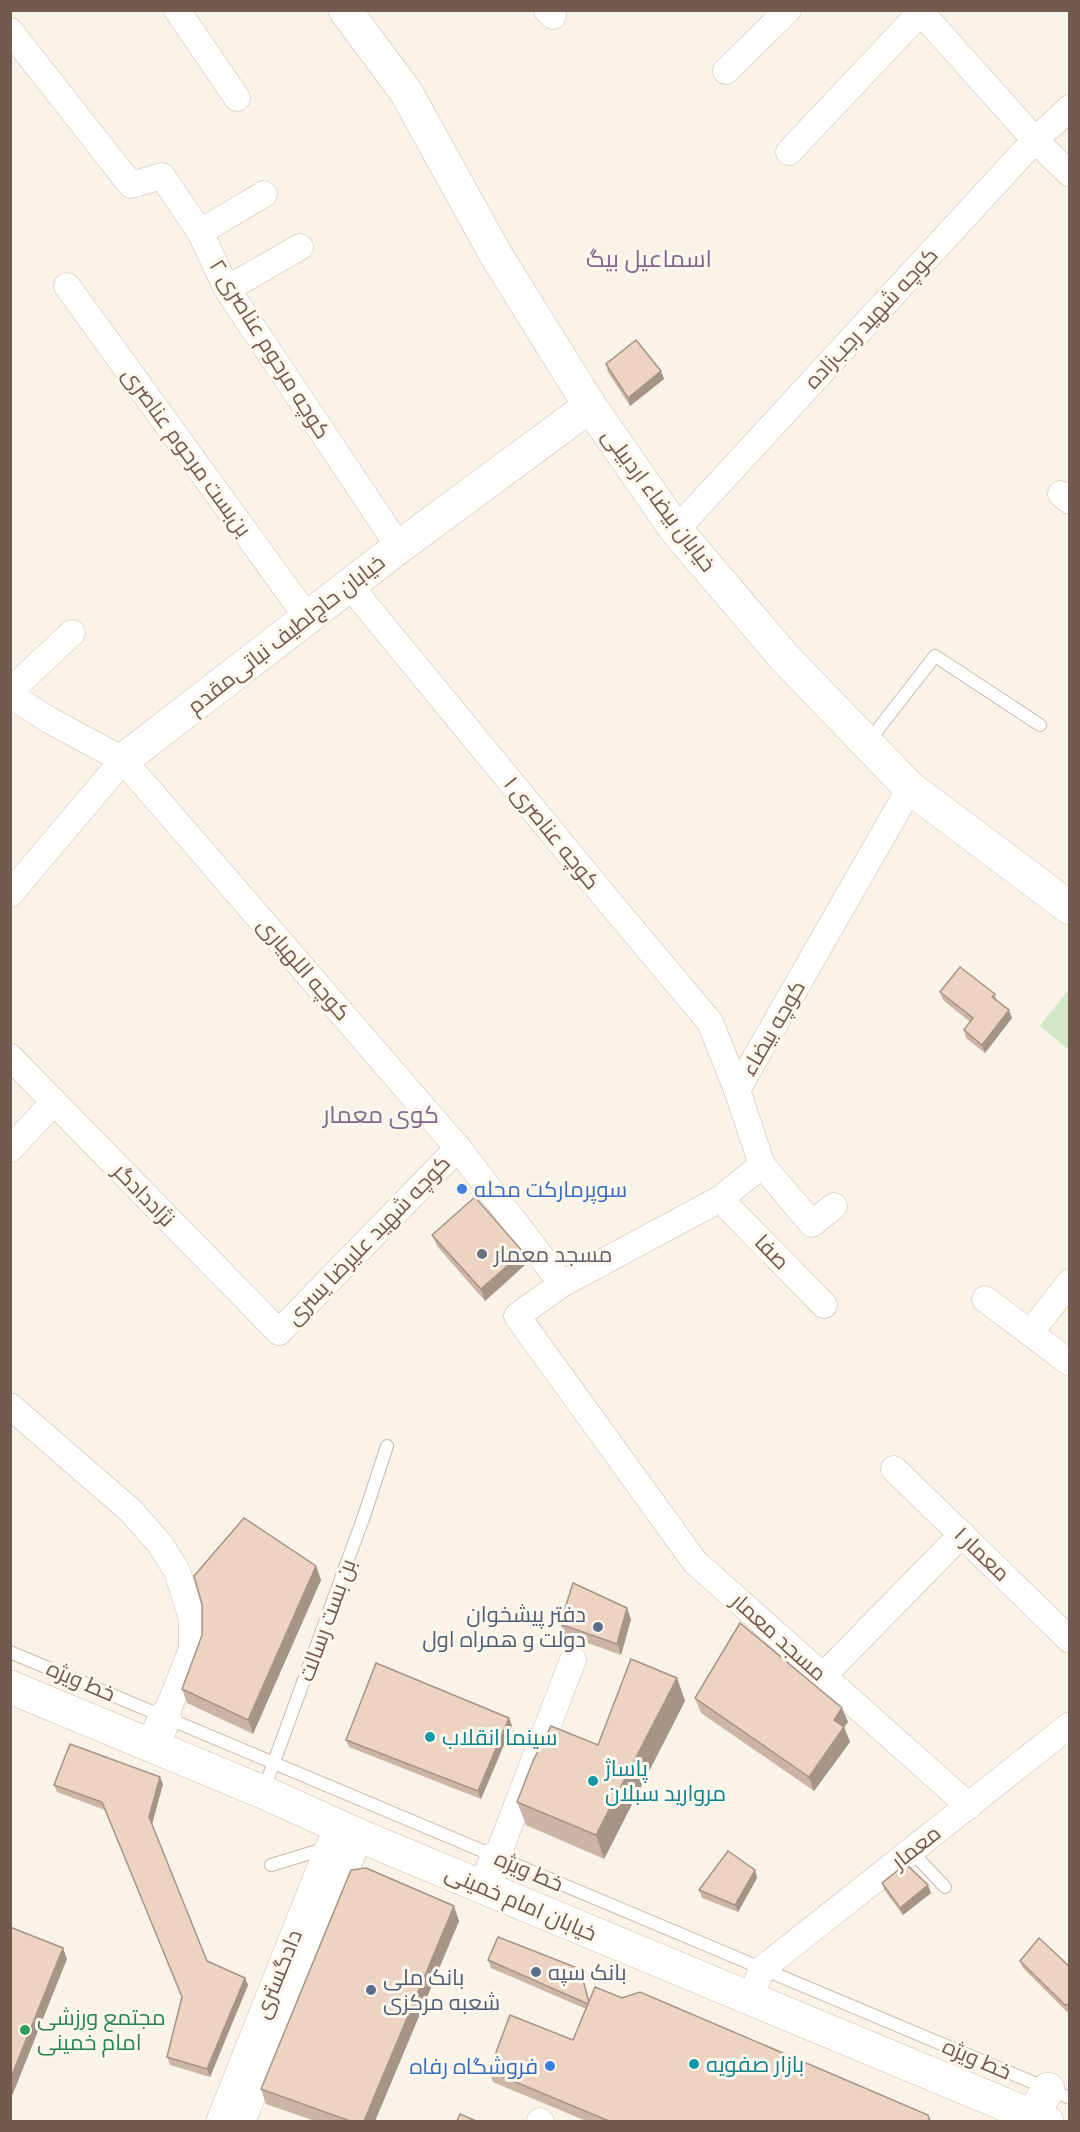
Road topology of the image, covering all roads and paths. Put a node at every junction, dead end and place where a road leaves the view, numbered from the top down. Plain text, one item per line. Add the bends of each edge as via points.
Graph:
1 (177, 10) edge
2 (345, 10) edge
3 (788, 10) edge
4 (920, 11) edge
5 (10, 31) edge
6 (726, 71) dead end
7 (237, 98) dead end
8 (1070, 108) edge
9 (1035, 140) junction
10 (789, 152) dead end
11 (1070, 174) edge
12 (264, 194) dead end
13 (200, 232) junction
14 (300, 247) dead end
15 (67, 286) dead end
16 (227, 289) junction
17 (590, 406) junction
18 (676, 530) junction
19 (399, 547) junction
20 (350, 586) junction
21 (307, 617) junction
22 (72, 633) dead end
23 (10, 693) edge
24 (1040, 725) dead end
25 (867, 743) junction
26 (123, 760) junction
27 (910, 788) junction
28 (10, 894) edge
29 (1070, 908) edge
30 (10, 1057) edge
31 (737, 1090) junction
32 (54, 1102) junction
33 (458, 1148) junction
34 (10, 1149) edge
35 (762, 1165) junction
36 (720, 1199) junction
37 (834, 1206) dead end
38 (1070, 1282) edge
39 (562, 1284) junction
40 (985, 1299) dead end
41 (824, 1305) dead end
42 (279, 1332) joint
43 (1030, 1333) junction
44 (1070, 1363) edge
45 (10, 1406) edge
46 (387, 1446) dead end
47 (894, 1469) dead end
48 (962, 1534) junction
49 (1070, 1640) edge
50 (10, 1652) edge
51 (573, 1660) dead end
52 (823, 1676) junction
53 (10, 1687) edge
54 (1070, 1725) edge
55 (159, 1731) junction
56 (269, 1778) junction
57 (969, 1806) junction
58 (342, 1837) junction
59 (911, 1851) junction
60 (496, 1857) junction
61 (271, 1865) dead end
62 (945, 1887) dead end
63 (485, 1888) junction
64 (756, 1983) junction
65 (240, 2108) edge
66 (1051, 2110) edge
67 (219, 2121) edge

1 - 7 street
2 - 17 street, خیابان بیضاء اردبیلی via 406,92 496,255
3 - 6 street
4 - 9 street
4 - 10 street
5 - 13 street, کوچه مرحوم عناصری ۲ via 131,184 162,176
8 - 9 street, کوچه شهید رجب‌زاده
9 - 11 street
9 - 18 street, کوچه شهید رجب‌زاده
12 - 13 street
13 - 16 street, کوچه مرحوم عناصری ۲
14 - 16 street
15 - 21 street, بن‌بست مرحوم عناصری
16 - 19 street, کوچه مرحوم عناصری ۲
17 - 18 street, خیابان بیضاء اردبیلی
17 - 19 street, خیابان حاج‌لطیف نباتی‌مقدم
18 - 25 street, خیابان بیضاء اردبیلی via 785,658
19 - 20 street, خیابان حاج‌لطیف نباتی‌مقدم
20 - 21 street, خیابان حاج‌لطیف نباتی‌مقدم
20 - 31 street, کوچه عناصری ۱ via 710,1022
21 - 26 street, خیابان حاج‌لطیف نباتی‌مقدم
22 - 23 street
23 - 26 street, کوچه اللهیاری via 49,720
24 - 25 lane via 935,656
25 - 27 street, خیابان بیضاء اردبیلی
26 - 28 street, خیابان حاج‌لطیف نباتی‌مقدم
26 - 33 street, کوچه اللهیاری
27 - 29 street, خیابان بیضاء اردبیلی
27 - 31 street, کوچه بیضاء
30 - 32 street, نژاددادگر
31 - 35 street, کوچه بیضاء
32 - 34 street
32 - 42 street, نژاددادگر
33 - 39 street, کوچه اللهیاری
33 - 42 street, کوچه شهید علیرضا یسری
35 - 36 street
35 - 37 street via 812,1224
36 - 39 street
36 - 41 street, صفا
38 - 43 street
39 - 52 street, مسجد معمار via 517,1316 695,1562
40 - 43 street
43 - 44 street
45 - 55 street via 131,1511 177,1571 192,1618 192,1649
46 - 56 lane, بن بست رسالت
47 - 48 street, معمار ۱
48 - 49 street, معمار ۱
48 - 52 street
50 - 55 lane, خط ویژه
51 - 60 street via 545,1707
52 - 57 street, مسجد معمار
53 - 55 street, خیابان امام خمینی
54 - 57 street, معمار
55 - 56 street, خیابان امام خمینی
56 - 58 street, خیابان امام خمینی
56 - 60 lane, خط ویژه
57 - 59 street, معمار
58 - 61 lane
58 - 63 street, خیابان امام خمینی
58 - 65 street
58 - 65 street, دادگستری
59 - 62 lane
59 - 64 street, معمار
60 - 63 street
60 - 64 lane, خط ویژه
63 - 64 street, خیابان امام خمینی
64 - 66 street, خیابان امام خمینی
65 - 67 street, دادگستری

